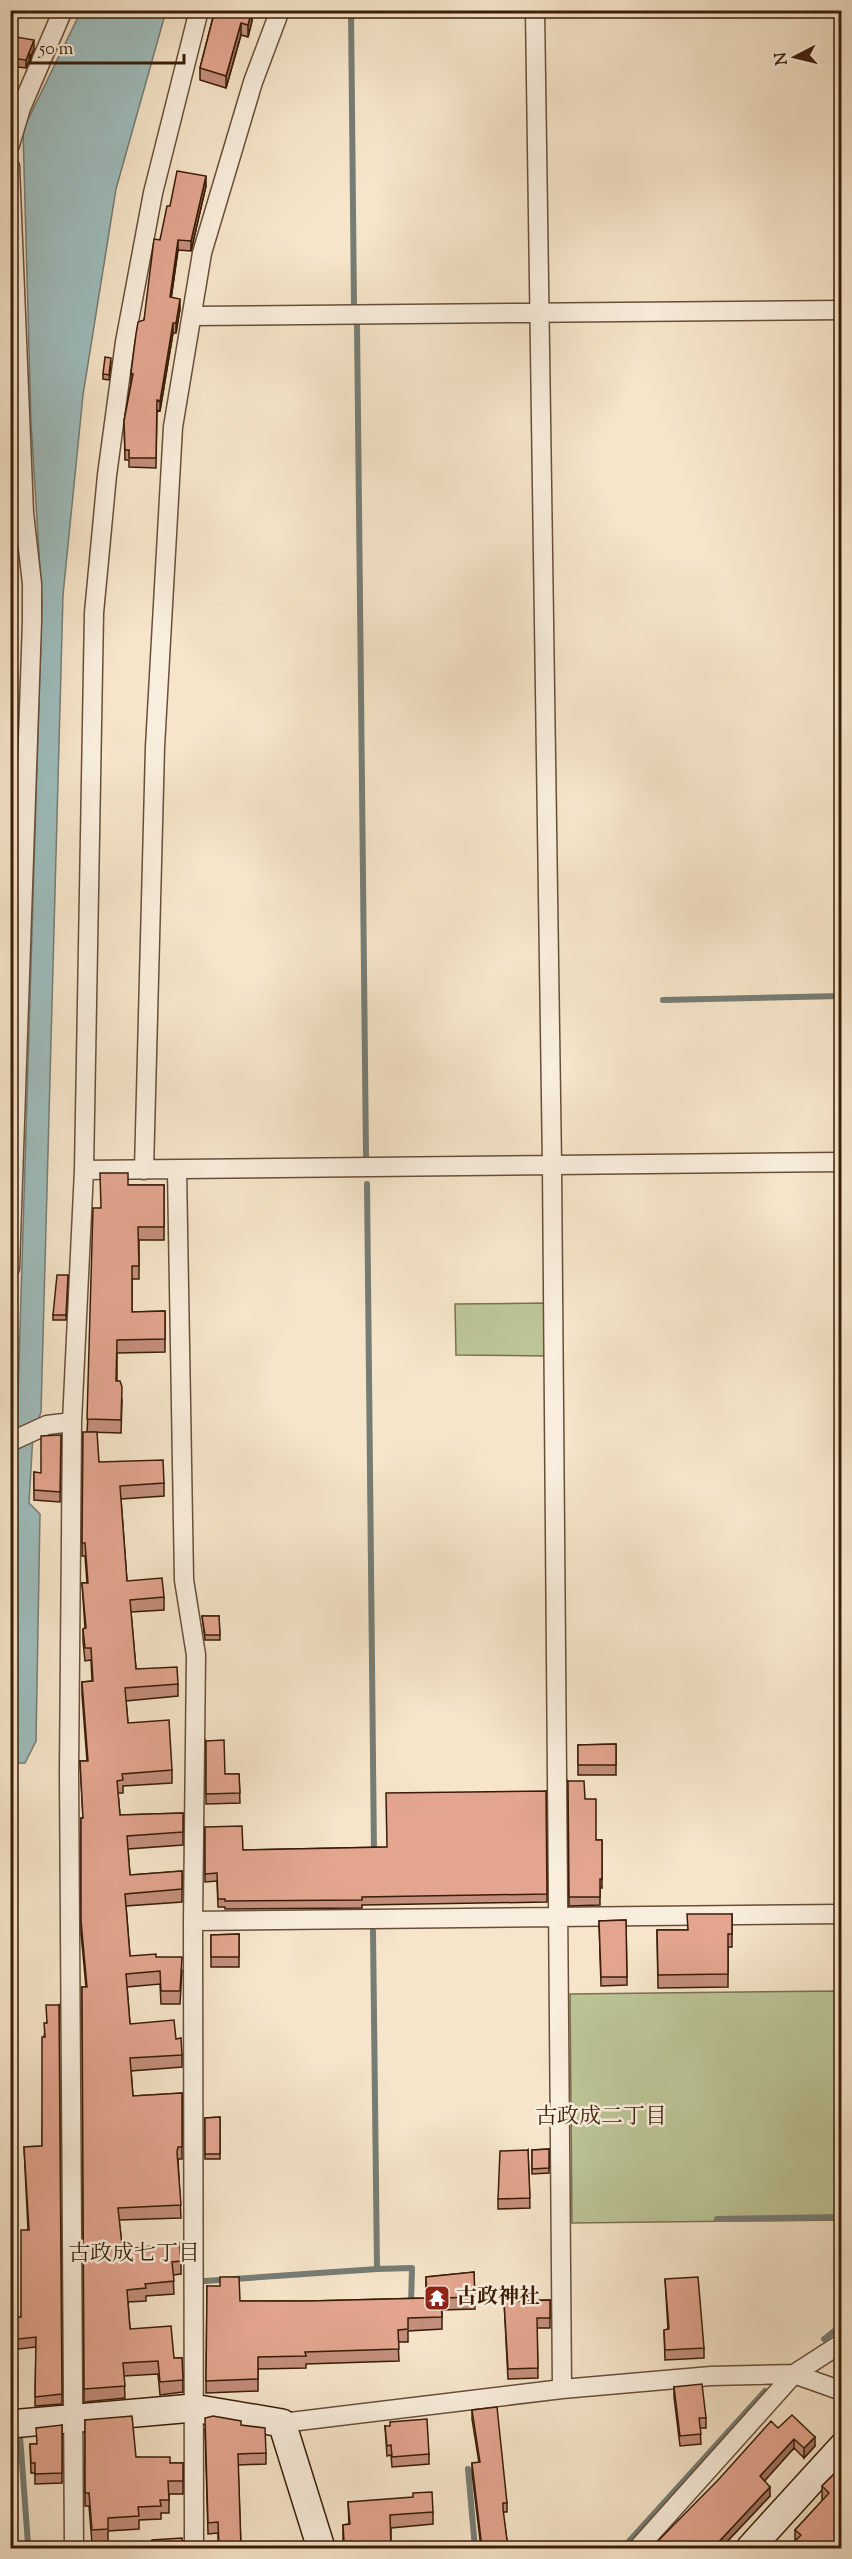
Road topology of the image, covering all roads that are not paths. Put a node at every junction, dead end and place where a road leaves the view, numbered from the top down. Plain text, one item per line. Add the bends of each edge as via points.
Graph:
1 (63, 10) edge
2 (199, 10) edge
3 (280, 10) edge
4 (535, 10) edge
5 (10, 145) edge
6 (10, 167) edge
7 (11, 188) edge
8 (842, 310) edge
9 (539, 314) junction
10 (192, 316) junction
11 (17, 513) edge
12 (842, 1162) edge
13 (552, 1166) junction
14 (84, 1170) junction
15 (144, 1170) junction
16 (177, 1170) junction
17 (10, 1268) edge
18 (72, 1422) junction
19 (12, 1441) edge
20 (842, 1914) edge
21 (556, 1918) junction
22 (193, 1921) junction
23 (842, 2343) edge
24 (794, 2374) junction
25 (562, 2389) junction
26 (842, 2391) edge
27 (193, 2408) junction
28 (74, 2418) junction
29 (282, 2423) junction
30 (10, 2424) edge
31 (842, 2447) edge
32 (74, 2548) edge
33 (194, 2548) edge
34 (321, 2548) edge
35 (638, 2548) edge
36 (750, 2548) edge

1 - 5 street via 21,108
2 - 14 street via 153,193 125,342 107,475 94,613
3 - 10 street via 253,82 202,253
4 - 9 street
6 - 7 street
7 - 11 street
8 - 9 street
9 - 10 street
9 - 13 street
10 - 15 street via 171,461 155,759
11 - 17 street via 32,584 32,621
12 - 13 street
13 - 16 street
13 - 21 street
14 - 15 street
14 - 18 street
15 - 16 street
16 - 22 street via 183,1580 196,1655
18 - 19 street via 47,1425
18 - 28 street via 69,1771
20 - 21 street
21 - 22 street
21 - 25 street
22 - 27 street
23 - 24 street
24 - 25 street via 711,2376
24 - 26 street
24 - 35 street
25 - 29 street
27 - 28 main road
27 - 29 main road
27 - 33 street
28 - 30 main road
28 - 32 street
29 - 34 main road
31 - 36 main road

